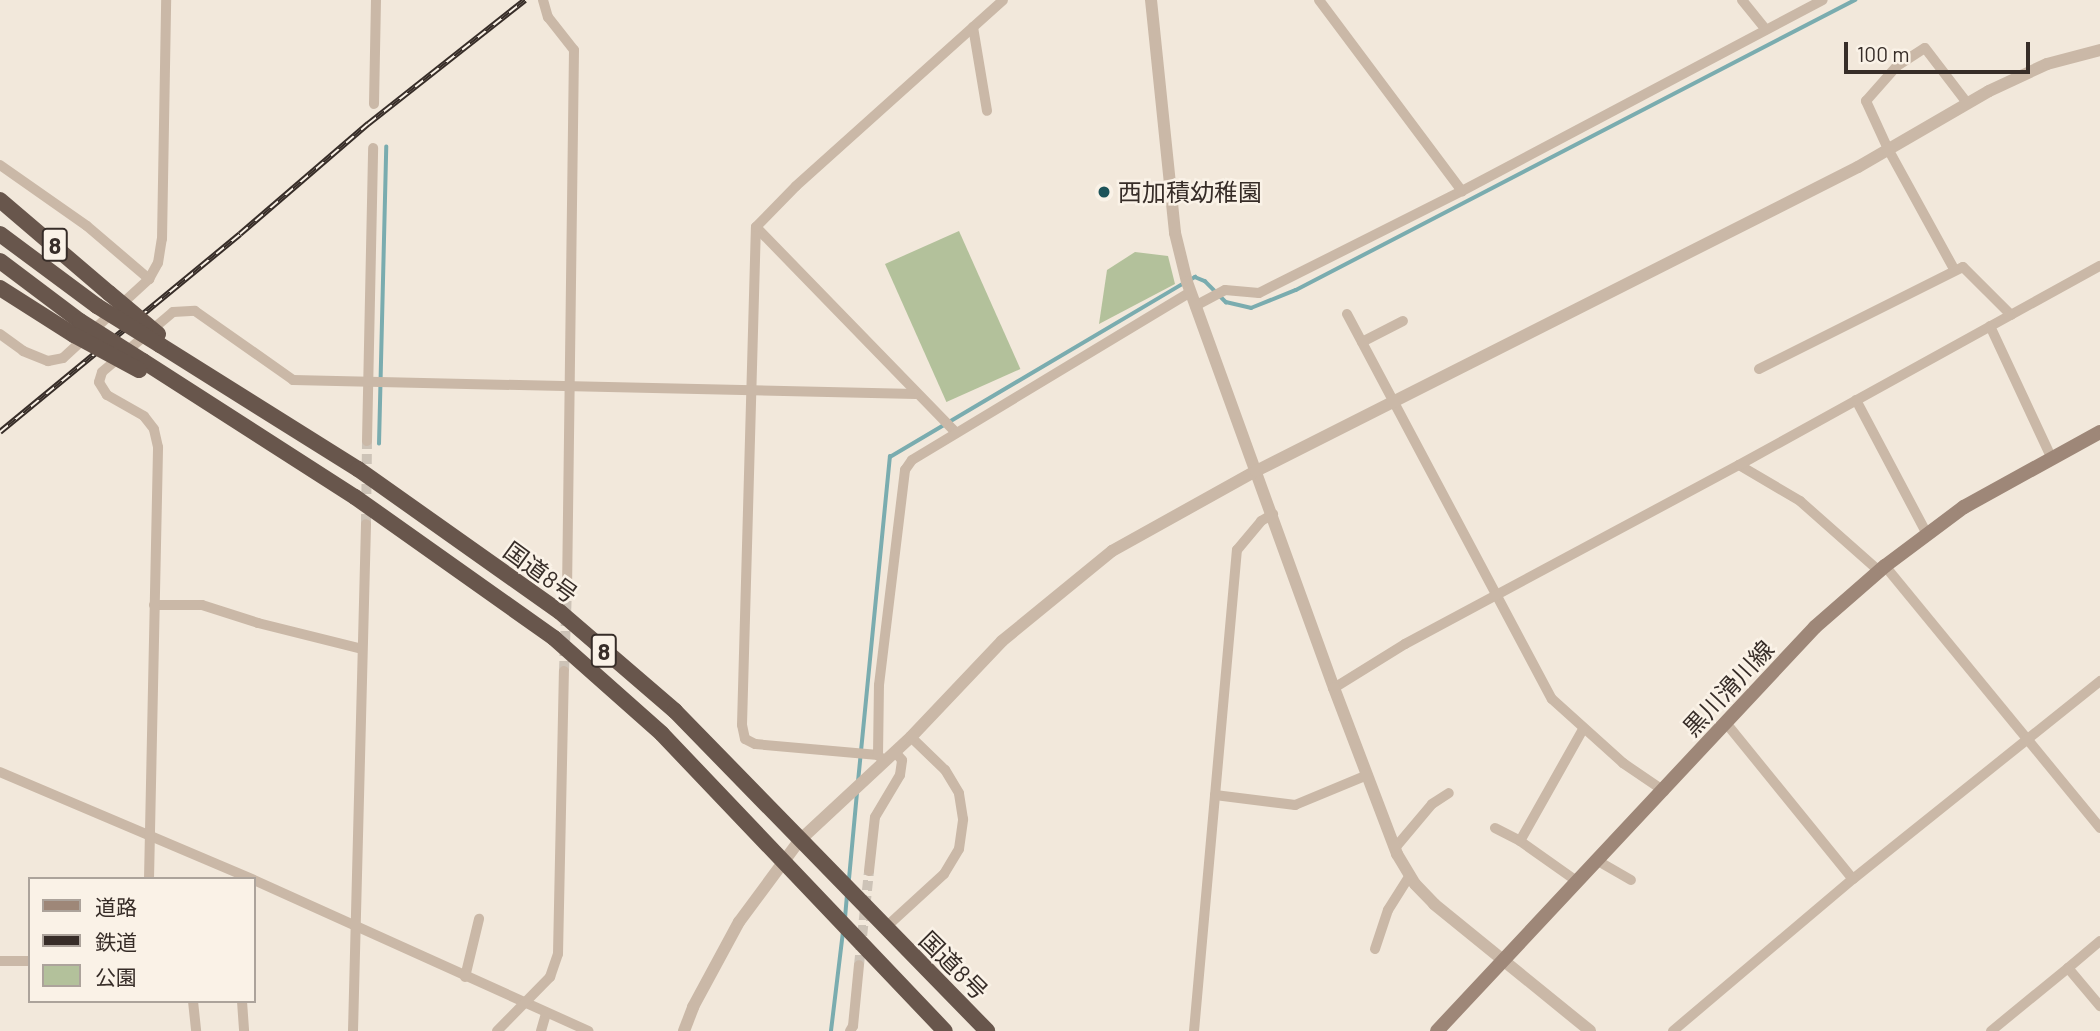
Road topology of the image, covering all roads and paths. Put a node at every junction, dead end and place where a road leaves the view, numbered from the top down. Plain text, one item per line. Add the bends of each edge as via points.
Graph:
1 (166, 0) edge
2 (376, 0) edge
3 (544, 0) edge
4 (1003, 0) edge
5 (1151, 0) edge
6 (1319, 0) edge
7 (1742, 0) edge
8 (1822, 0) edge
9 (973, 27) junction
10 (1766, 30) junction
11 (2100, 50) edge
12 (1967, 103) junction
13 (374, 104) dead end
14 (987, 111) dead end
15 (373, 148) dead end
16 (1888, 149) junction
17 (0, 165) edge
18 (1462, 191) junction
19 (0, 200) edge
20 (756, 227) junction
21 (0, 234) edge
22 (0, 261) edge
23 (2100, 266) edge
24 (1954, 269) junction
25 (149, 279) junction
26 (0, 288) edge
27 (1190, 292) junction
28 (1195, 306) junction
29 (1347, 314) dead end
30 (2011, 315) junction
31 (1403, 321) dead end
32 (1990, 326) junction
33 (77, 328) junction
34 (0, 334) edge
35 (162, 342) junction
36 (1362, 342) junction
37 (1759, 369) dead end
38 (368, 384) junction
39 (568, 388) junction
40 (750, 392) junction
41 (916, 394) junction
42 (1856, 400) junction
43 (1394, 403) junction
44 (2100, 432) edge
45 (956, 433) junction
46 (367, 441) tunnel mouth
47 (2051, 457) junction
48 (1740, 465) junction
49 (1256, 471) junction
50 (1273, 514) junction
51 (366, 524) tunnel mouth
52 (1927, 534) junction
53 (1882, 568) junction
54 (567, 590) tunnel mouth
55 (1495, 596) junction
56 (154, 606) junction
57 (362, 649) junction
58 (564, 671) tunnel mouth
59 (2100, 681) edge
60 (1334, 688) junction
61 (1726, 723) junction
62 (1583, 729) junction
63 (911, 737) junction
64 (2027, 740) junction
65 (895, 751) junction
66 (881, 758) junction
67 (0, 772) edge
68 (1367, 775) junction
69 (1664, 791) junction
70 (1449, 793) dead end
71 (1215, 795) junction
72 (1495, 828) dead end
73 (2100, 828) edge
74 (150, 835) junction
75 (799, 841) junction
76 (1520, 841) junction
77 (1395, 848) junction
78 (785, 861) junction
79 (1598, 861) junction
80 (223, 865) junction
81 (869, 871) tunnel mouth
82 (1410, 875) junction
83 (149, 877) edge
84 (223, 877) edge
85 (249, 877) edge
86 (1853, 879) junction
87 (256, 880) edge
88 (1631, 880) dead end
89 (1578, 882) junction
90 (479, 919) dead end
91 (355, 927) junction
92 (885, 928) junction
93 (2100, 941) edge
94 (1375, 949) dead end
95 (1503, 960) junction
96 (0, 961) edge
97 (28, 961) edge
98 (859, 965) tunnel mouth
99 (2068, 968) junction
100 (466, 977) junction
101 (193, 1003) edge
102 (242, 1003) edge
103 (526, 1003) junction
104 (2100, 1006) edge
105 (546, 1013) junction
106 (196, 1031) edge
107 (244, 1031) edge
108 (353, 1031) edge
109 (497, 1031) edge
110 (541, 1031) edge
111 (589, 1031) edge
112 (684, 1031) edge
113 (850, 1031) edge
114 (945, 1031) edge
115 (987, 1031) edge
116 (1194, 1031) edge
117 (1437, 1031) edge
118 (1590, 1031) edge
119 (1673, 1031) edge
120 (1991, 1031) edge

1 - 25 street via 162,239 158,263
2 - 13 street
3 - 39 street via 548,17 574,50
4 - 9 street
5 - 27 street via 1175,233
6 - 18 street
7 - 10 street
8 - 10 street
9 - 14 street
9 - 20 street
10 - 18 street
11 - 12 street via 2047,64
12 - 16 street
12 - 16 street via 1925,48 1897,66 1866,101
15 - 38 street
16 - 24 street
16 - 43 street
17 - 25 street via 87,226
18 - 28 street via 1259,293 1225,290
19 - 35 highway, 8, bridge
20 - 40 street
20 - 41 street
21 - 35 highway, 8, bridge via 97,306
22 - 33 highway, 国道8号 / 8
23 - 30 street
24 - 30 street via 1963,267
24 - 37 street
25 - 34 street via 64,358 48,361 23,351
26 - 33 highway, 8
27 - 28 street
27 - 45 street
28 - 49 street
29 - 36 street
30 - 32 street
31 - 36 street
32 - 42 street
32 - 47 street
33 - 78 highway, 国道8号 / 8, bridge via 190,392 355,497 554,638 662,734
35 - 75 highway, 国道8号 / 8 via 358,469 560,612 675,711
36 - 43 street
38 - 39 street
38 - 46 street
38 - 56 street via 293,380 195,311 173,312 102,372 99,382 107,395 144,416 154,429 158,447
39 - 40 street
39 - 54 street
40 - 41 street
40 - 66 street via 745,739 755,744
41 - 45 street
42 - 48 street
42 - 52 street
43 - 49 street
43 - 55 street
44 - 47 main road, 黒川滑川線
45 - 66 street via 912,460 905,470 878,685
47 - 52 main road, 黒川滑川線
48 - 53 street via 1800,501
48 - 55 street
49 - 50 street
49 - 63 street via 1112,551 1002,640
50 - 60 street
50 - 71 street via 1237,550
51 - 57 street
52 - 53 main road, 黒川滑川線
53 - 61 main road, 黒川滑川線 via 1815,627
53 - 64 street
55 - 60 street
55 - 62 street via 1552,699
56 - 57 street via 202,604
56 - 74 street
57 - 91 street
58 - 103 street via 558,954 550,977
59 - 64 street
60 - 68 street
61 - 69 main road, 黒川滑川線
61 - 86 street
62 - 69 street
62 - 76 street
63 - 65 street
63 - 92 street via 945,770 959,793 963,819 959,849 944,874
64 - 73 street
64 - 86 street
65 - 66 street
65 - 81 street via 902,760 900,775 875,817
66 - 75 street
67 - 74 street
68 - 71 street via 1295,805
68 - 77 street
69 - 79 main road, 黒川滑川線
70 - 77 street via 1432,804
71 - 116 street
72 - 76 street
74 - 80 street
74 - 83 street
75 - 78 street
75 - 92 highway, 国道8号 / 8
76 - 89 street
77 - 82 street
78 - 112 street via 739,922
78 - 114 highway, 国道8号 / 8
79 - 88 street
79 - 89 main road, 黒川滑川線
80 - 84 street
80 - 85 street
82 - 94 street via 1388,910
82 - 95 street via 1434,904
86 - 119 street
87 - 91 street
89 - 95 main road, 黒川滑川線
90 - 100 street
91 - 100 street
91 - 108 street
92 - 115 highway, 国道8号 / 8
93 - 99 street
95 - 117 main road, 黒川滑川線
95 - 118 street
96 - 97 street
98 - 113 street
99 - 104 street
99 - 120 street
100 - 103 street
101 - 106 street
102 - 107 street
103 - 105 street
103 - 109 street
105 - 110 street
105 - 111 street

